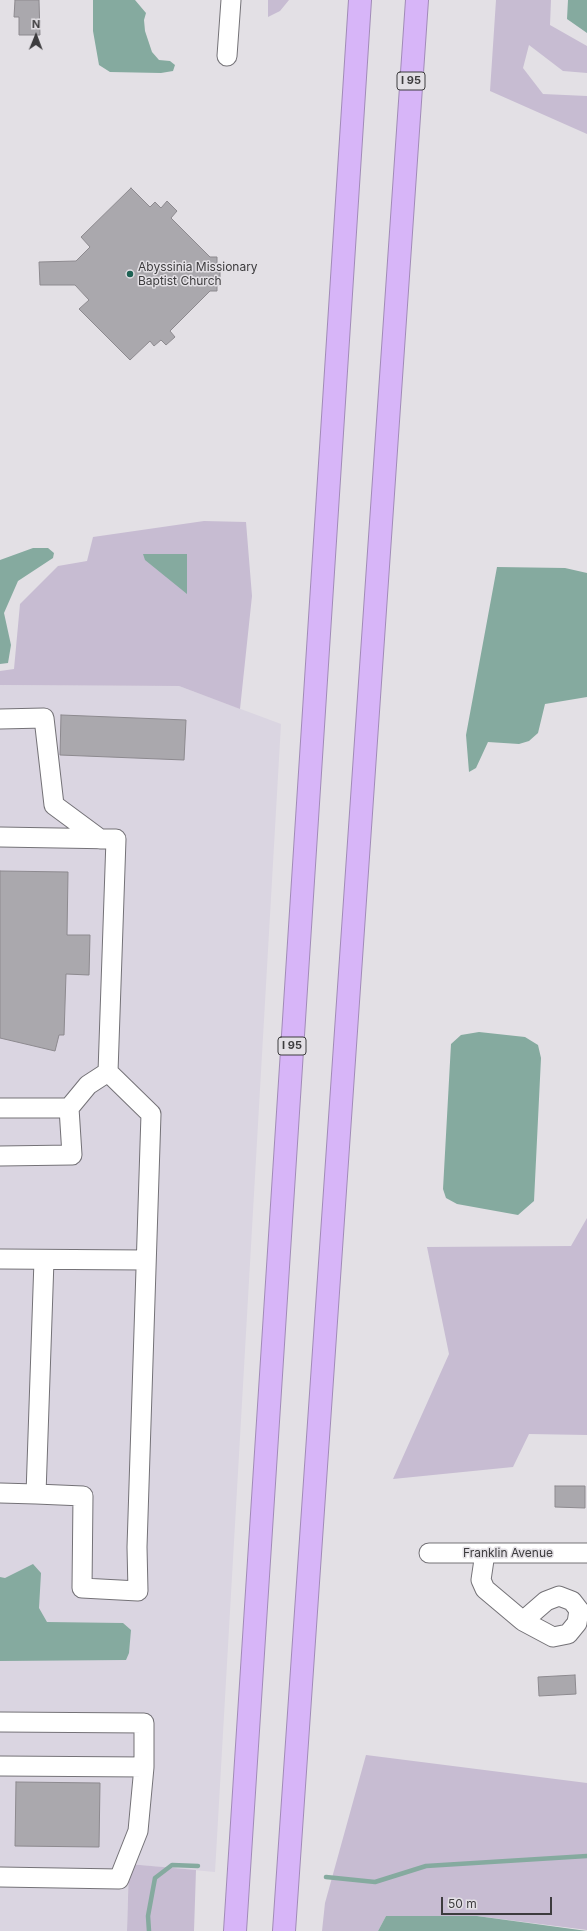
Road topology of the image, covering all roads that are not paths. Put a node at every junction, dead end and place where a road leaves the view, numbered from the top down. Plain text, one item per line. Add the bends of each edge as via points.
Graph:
1 (231, 0) edge
2 (360, 0) edge
3 (417, 0) edge
4 (227, 56) dead end
5 (0, 718) edge
6 (0, 838) edge
7 (100, 839) junction
8 (108, 1072) junction
9 (0, 1108) edge
10 (68, 1108) junction
11 (0, 1156) edge
12 (0, 1259) edge
13 (44, 1260) junction
14 (145, 1260) junction
15 (0, 1494) edge
16 (36, 1494) junction
17 (429, 1552) dead end
18 (485, 1552) junction
19 (587, 1552) edge
20 (523, 1621) dead end
21 (0, 1722) edge
22 (0, 1766) edge
23 (144, 1767) junction
24 (0, 1877) edge
25 (235, 1931) edge
26 (284, 1931) edge

1 - 4 street
2 - 25 highway, I 95
3 - 26 highway, I 95
5 - 7 street via 44,718 54,805
6 - 7 street
7 - 8 street via 116,839
8 - 10 street via 88,1085
8 - 14 street via 151,1114
9 - 10 street
10 - 11 street via 72,1156
12 - 13 street
13 - 14 street
13 - 16 street
14 - 16 street via 138,1591 82,1588 83,1496
15 - 16 street
17 - 18 street, Franklin Avenue
18 - 19 street, Franklin Avenue
18 - 20 street via 481,1580 485,1589
21 - 23 street via 144,1723
22 - 23 street
23 - 24 street via 138,1831 119,1879

